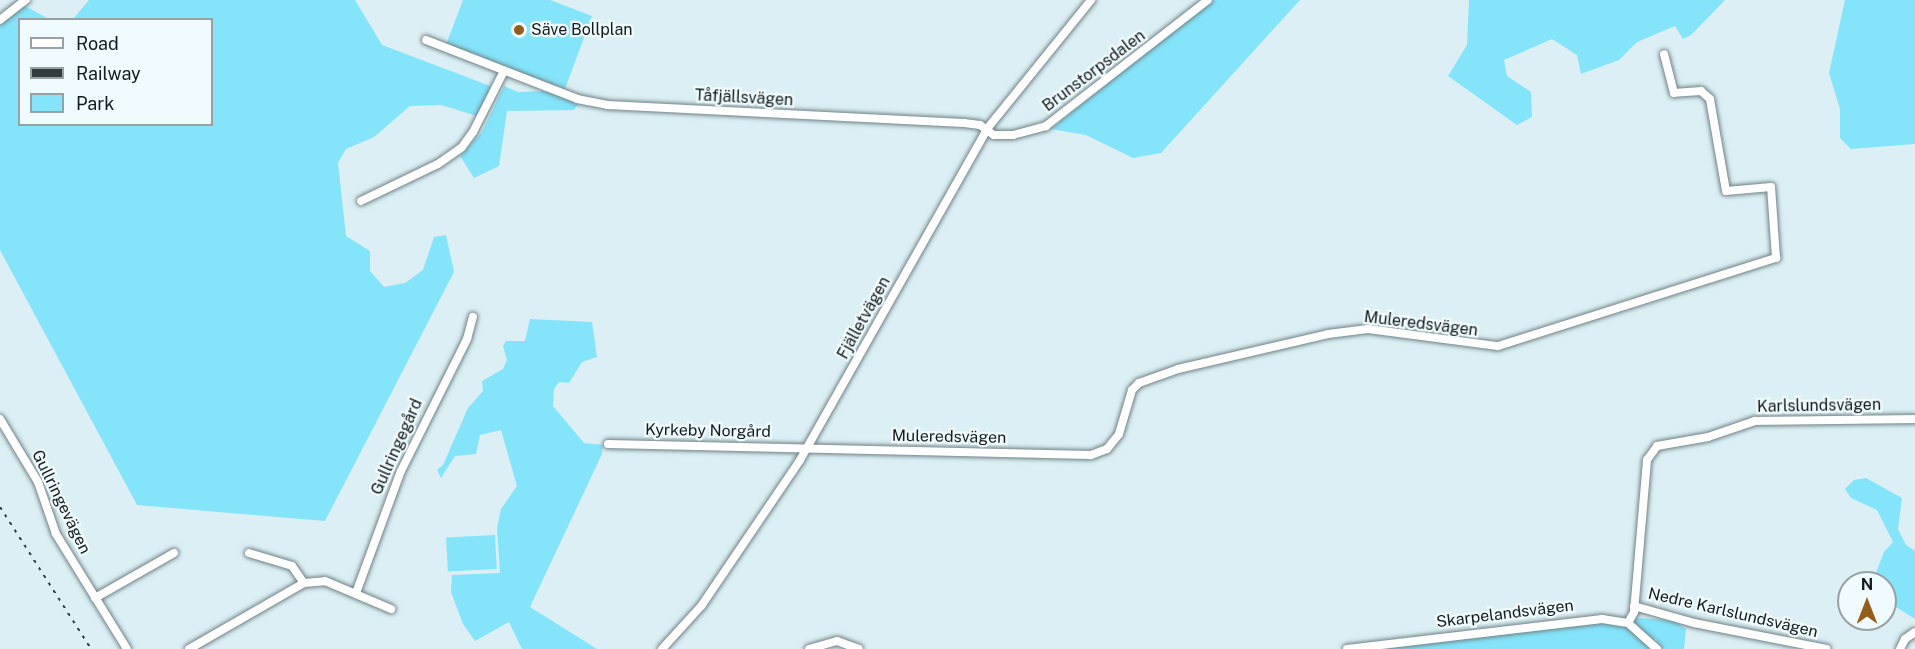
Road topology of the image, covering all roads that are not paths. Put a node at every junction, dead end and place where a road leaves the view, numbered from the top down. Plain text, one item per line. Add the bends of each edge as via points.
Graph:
1 (26, 0) edge
2 (1091, 0) edge
3 (1208, 0) edge
4 (0, 20) edge
5 (426, 40) dead end
6 (1664, 54) dead end
7 (504, 71) junction
8 (987, 129) junction
9 (361, 201) dead end
10 (473, 317) dead end
11 (0, 419) edge
12 (1915, 419) edge
13 (608, 444) dead end
14 (807, 449) junction
15 (249, 553) dead end
16 (174, 554) dead end
17 (304, 583) junction
18 (356, 593) junction
19 (95, 598) junction
20 (1634, 606) junction
21 (391, 609) dead end
22 (1628, 622) junction
23 (1915, 632) edge
24 (127, 649) edge
25 (189, 649) edge
26 (662, 649) edge
27 (809, 649) edge
28 (859, 649) edge
29 (1347, 649) edge
30 (1657, 649) edge
31 (1826, 649) edge
32 (1900, 649) edge

1 - 4 street
2 - 8 street, Fjälletvägen
3 - 8 street, Brunstorpsdalen via 1046,126 1013,135 994,135
5 - 7 street, Tåfjällsvägen
6 - 14 street, Muleredsvägen via 1674,93 1701,91 1710,99 1726,191 1771,187 1776,258 1498,346 1368,329 1328,334 1178,369 1139,383 1132,390 1119,434 1107,448 1091,454
7 - 8 street, Tåfjällsvägen via 578,99 607,105 964,123
7 - 9 street via 474,132 462,147 438,164
8 - 14 street, Fjälletvägen
10 - 18 street, Gullringegård via 467,339 401,471
11 - 19 street, Gullringevägen via 38,483 56,534
12 - 20 street, Karlslundsvägen via 1755,421 1708,437 1657,446 1647,460
13 - 14 street, Kyrkeby Norgård
14 - 26 street, Fjälletvägen via 710,594
15 - 17 street via 292,566
16 - 19 street
17 - 18 street via 326,581
17 - 25 street
18 - 21 street
19 - 24 street, Gullringevägen
20 - 22 street, Karlslundsvägen
20 - 31 street, Nedre Karlslundsvägen via 1694,623
22 - 29 street, Skarpelandsvägen via 1579,620
22 - 30 street
23 - 32 street via 1906,637
27 - 28 street via 837,641

